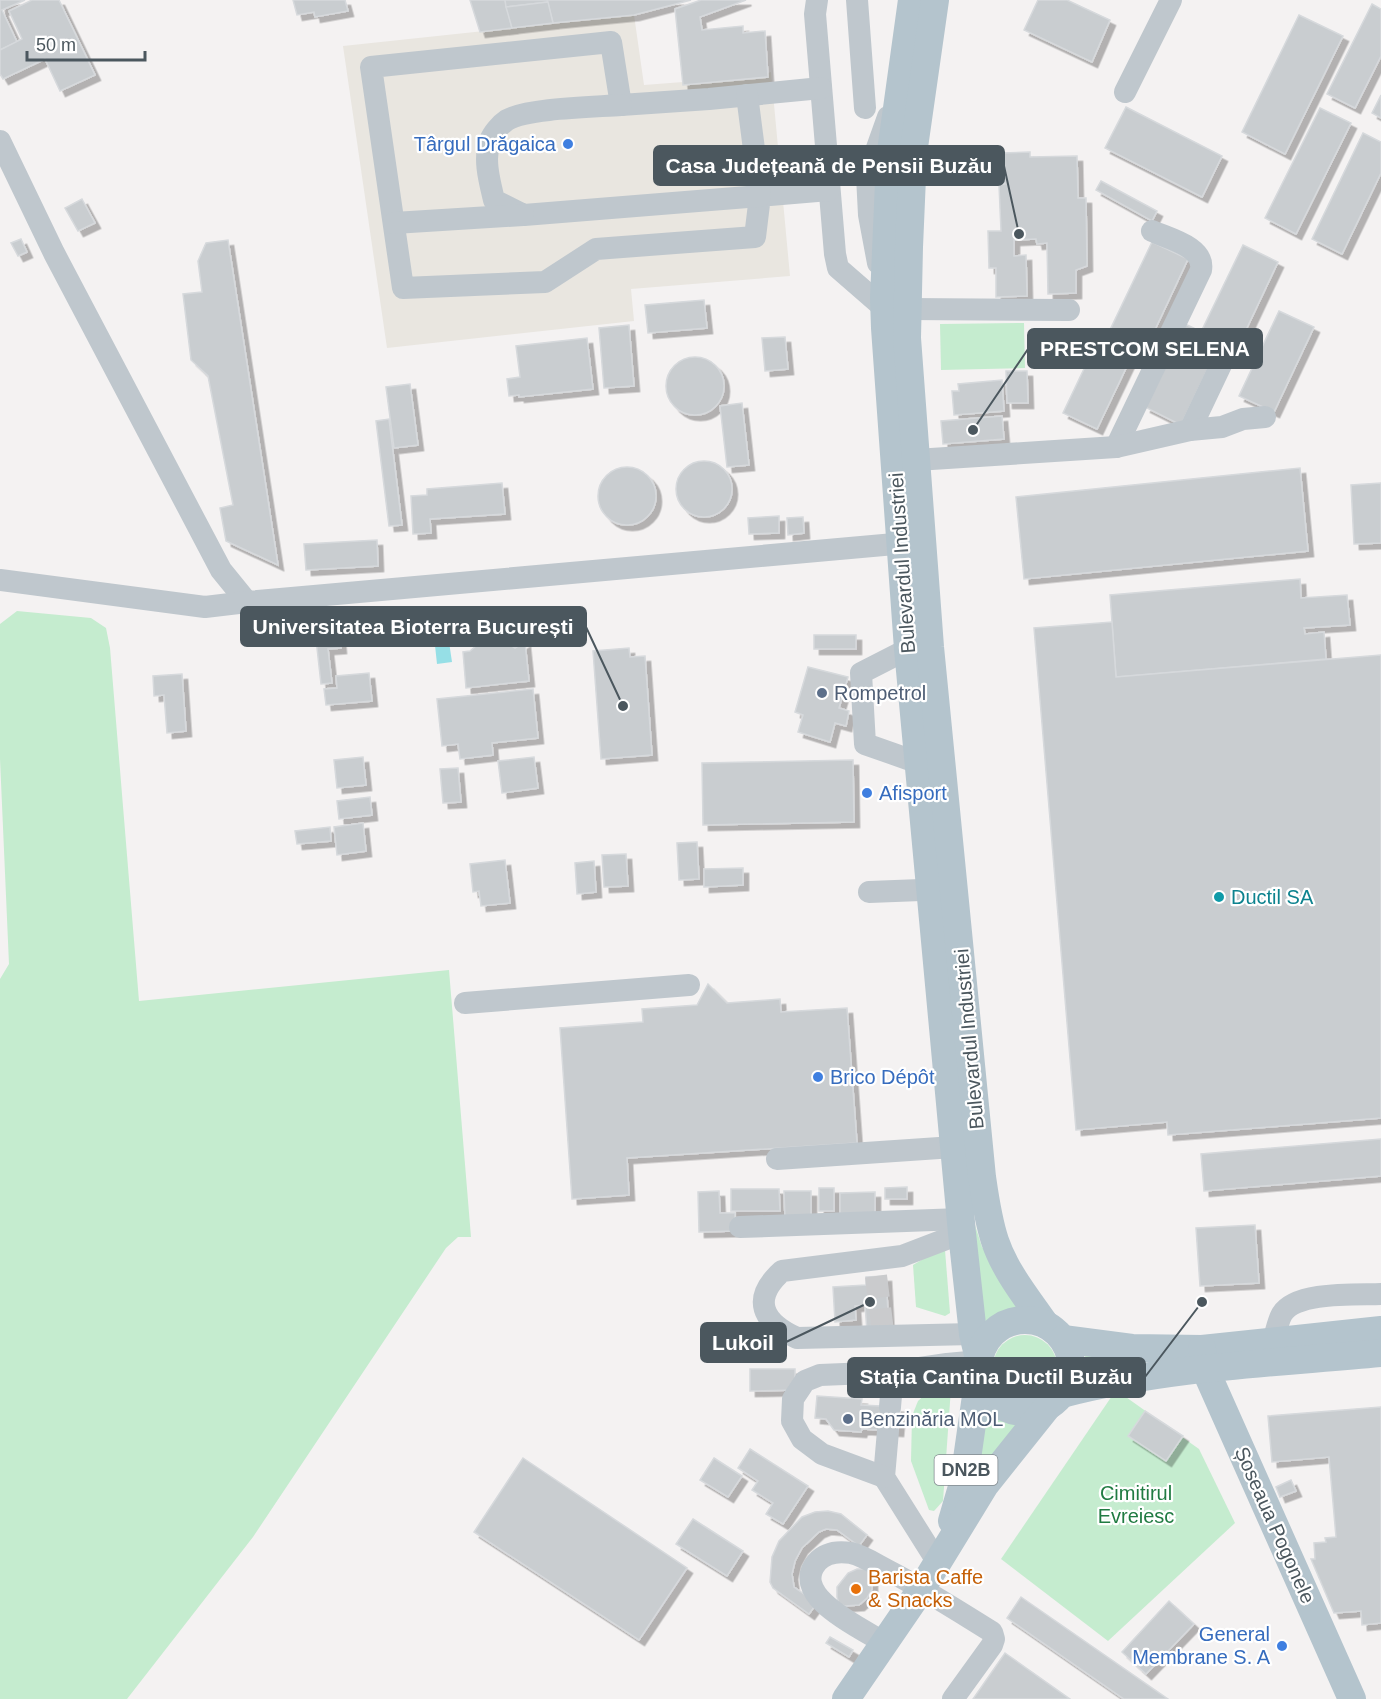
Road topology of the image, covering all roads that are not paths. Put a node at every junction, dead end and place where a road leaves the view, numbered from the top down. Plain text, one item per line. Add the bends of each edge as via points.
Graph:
1 (818, 0) edge
2 (857, 0) edge
3 (912, 0) edge
4 (935, 0) edge
5 (1171, 0) edge
6 (821, 88) junction
7 (1125, 92) dead end
8 (747, 95) junction
9 (621, 105) junction
10 (865, 108) dead end
11 (0, 141) edge
12 (829, 190) junction
13 (760, 196) junction
14 (524, 214) junction
15 (394, 223) junction
16 (1152, 231) dead end
17 (892, 305) junction
18 (1069, 310) dead end
19 (1228, 350) dead end
20 (1265, 417) dead end
21 (1190, 430) junction
22 (1116, 447) junction
23 (916, 460) junction
24 (910, 542) junction
25 (0, 580) edge
26 (247, 602) junction
27 (919, 648) junction
28 (919, 763) junction
29 (943, 890) junction
30 (869, 892) dead end
31 (689, 985) dead end
32 (465, 1003) dead end
33 (954, 1147) junction
34 (777, 1159) dead end
35 (970, 1223) junction
36 (740, 1227) dead end
37 (1381, 1294) edge
38 (1381, 1330) edge
39 (1054, 1332) junction
40 (1273, 1341) junction
41 (1381, 1353) edge
42 (978, 1357) junction
43 (1203, 1359) junction
44 (893, 1372) junction
45 (1054, 1400) junction
46 (890, 1407) dead end
47 (888, 1431) dead end
48 (884, 1477) junction
49 (938, 1563) junction
50 (922, 1588) junction
51 (885, 1642) junction
52 (846, 1699) edge
53 (953, 1699) edge
54 (1352, 1699) edge

1 - 6 street via 815,14
2 - 10 street
3 - 17 main road, Bulevardul Industriei via 890,159
4 - 17 main road, Bulevardul Industriei
5 - 7 street
6 - 8 street
6 - 12 street
8 - 9 street
8 - 13 street
9 - 14 street via 523,113 506,120 496,130 488,152 494,200
9 - 15 street via 611,42 371,67
11 - 26 street via 54,253 221,570
12 - 13 street
12 - 17 street via 838,268
13 - 14 street
13 - 15 street via 755,237 596,249 545,282 403,288
14 - 15 street
16 - 22 street via 1192,249 1199,255 1202,270
17 - 18 street
17 - 23 main road, Bulevardul Industriei via 907,338
17 - 24 main road, Bulevardul Industriei
19 - 21 street
20 - 21 street
21 - 22 street
22 - 23 street
23 - 24 main road, Bulevardul Industriei
24 - 26 street
24 - 27 main road, Bulevardul Industriei
25 - 26 street via 205,608
27 - 28 main road, Bulevardul Industriei
27 - 28 street via 861,673 865,744
27 - 29 main road, Bulevardul Industriei
28 - 29 main road, Bulevardul Industriei
29 - 30 street
29 - 33 main road, Bulevardul Industriei
29 - 35 main road, Bulevardul Industriei via 982,1177
31 - 32 street
33 - 34 street
33 - 35 main road, Bulevardul Industriei
35 - 36 street
35 - 39 main road via 995,1241 1002,1258
35 - 42 main road
35 - 42 street via 875,1268 782,1271 769,1283 764,1297 772,1324 797,1338 884,1333
37 - 40 street via 1304,1300 1283,1312
38 - 40 main road, DN2B
39 - 42 main road, DN2B via 1031,1320 1016,1321 991,1335
39 - 43 main road, DN2B
39 - 45 main road, DN2B via 1069,1352 1071,1367 1069,1382
40 - 43 main road, DN2B
41 - 43 main road, DN2B
42 - 44 street
42 - 45 main road, DN2B via 985,1388 1006,1407 1034,1411
42 - 49 main road, DN2B via 964,1480
43 - 45 main road, DN2B
43 - 54 main road, Șoseaua Pogonele
44 - 46 street
44 - 48 street via 820,1375 805,1382 793,1400 792,1421 802,1439 822,1454
45 - 49 main road, DN2B via 985,1485
47 - 48 street
48 - 49 street
49 - 50 main road, DN2B
50 - 51 main road, DN2B
50 - 51 street via 853,1554 832,1553 813,1568 811,1582 818,1598
50 - 53 street via 992,1632 994,1639
51 - 52 main road, DN2B

